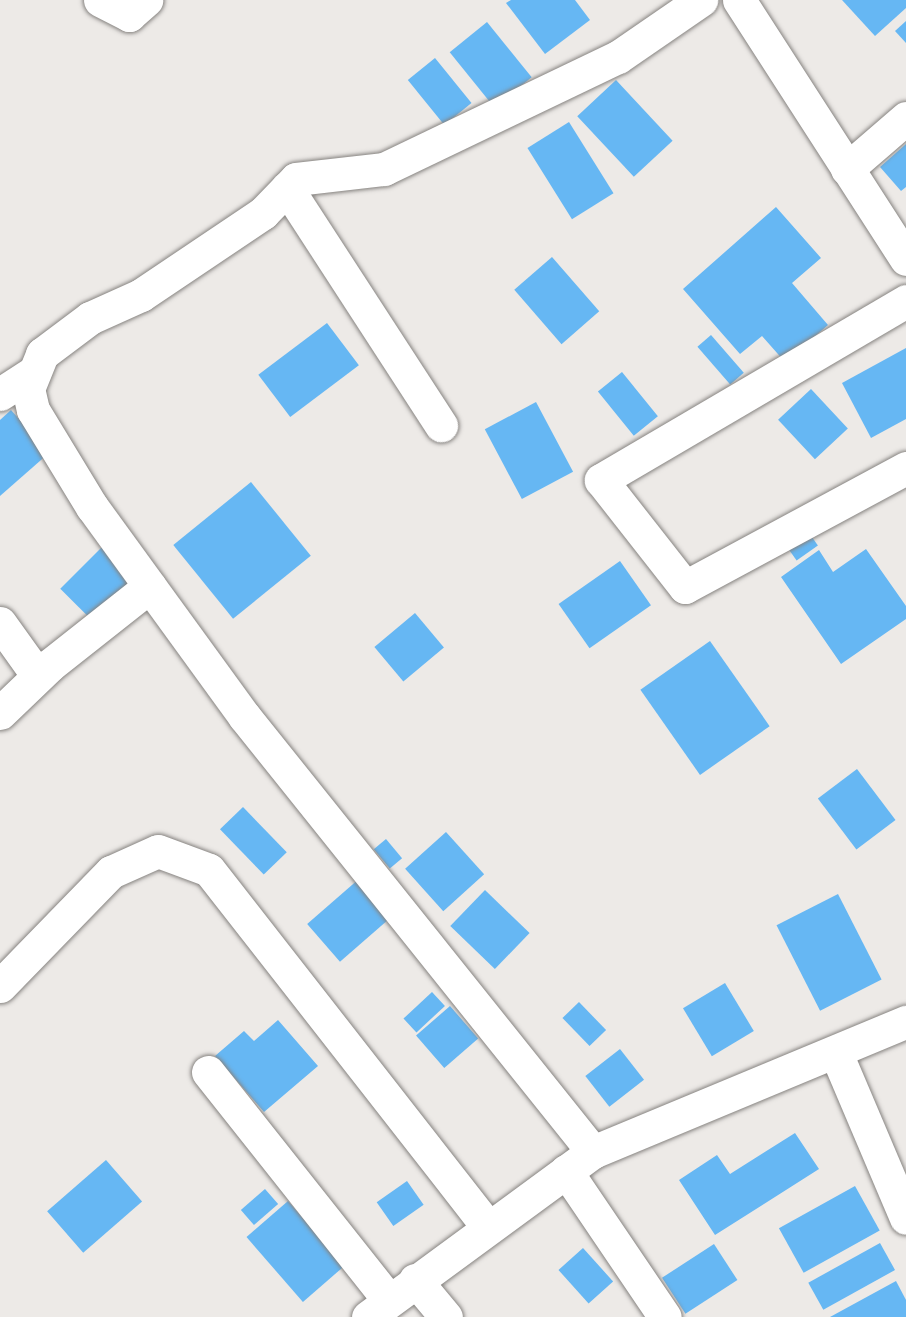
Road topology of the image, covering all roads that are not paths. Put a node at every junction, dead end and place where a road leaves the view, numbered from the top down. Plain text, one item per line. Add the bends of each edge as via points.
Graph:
1 (100, 0) edge
2 (146, 0) edge
3 (701, 0) edge
4 (739, 0) edge
5 (906, 118) edge
6 (847, 169) junction
7 (287, 188) junction
8 (906, 259) edge
9 (906, 302) edge
10 (34, 372) junction
11 (0, 394) edge
12 (441, 425) dead end
13 (906, 468) edge
14 (150, 586) junction
15 (0, 623) edge
16 (38, 675) junction
17 (0, 713) edge
18 (0, 986) edge
19 (906, 1022) edge
20 (836, 1053) junction
21 (208, 1072) dead end
22 (593, 1152) junction
23 (566, 1171) junction
24 (906, 1218) edge
25 (488, 1227) junction
26 (416, 1281) junction
27 (378, 1308) edge
28 (446, 1317) edge
29 (665, 1317) edge

1 - 2 street via 129,15
3 - 7 street via 618,57 480,126 384,169 296,178
4 - 6 street
5 - 6 street
6 - 8 street
7 - 10 street via 263,213 185,267 90,318 42,354
7 - 12 street
9 - 13 street via 601,480 685,587
10 - 11 street
10 - 14 street via 27,389 33,410 92,507
14 - 16 street
14 - 22 street via 244,717
15 - 16 street
16 - 17 street
18 - 25 street via 111,872 158,851 209,870
19 - 20 street
20 - 22 street
20 - 24 street
21 - 27 street
22 - 23 street
23 - 25 street
23 - 29 street
25 - 26 street
26 - 27 street
26 - 28 street

